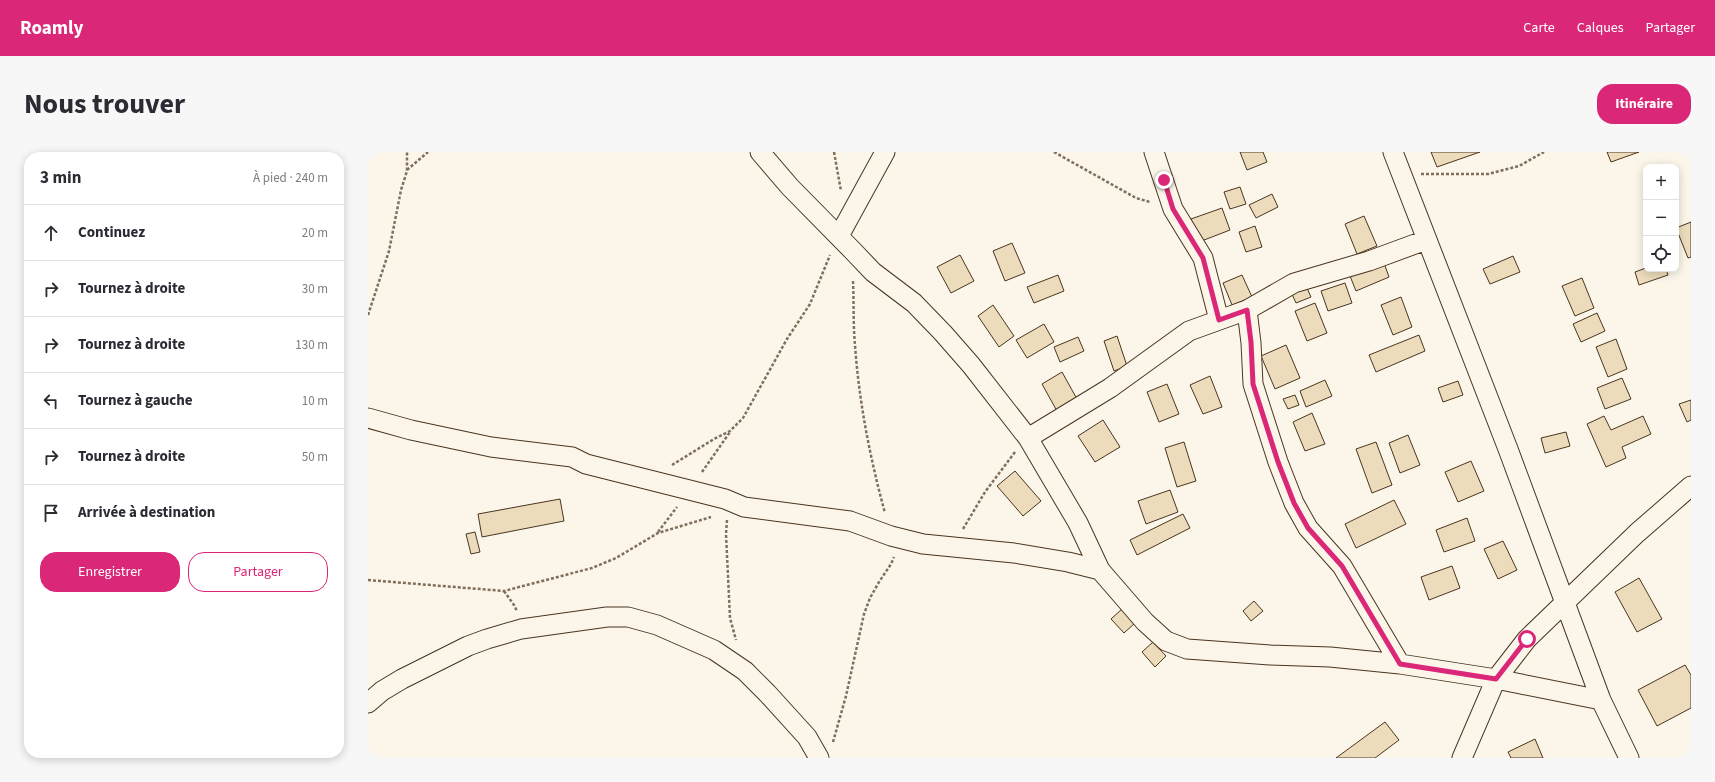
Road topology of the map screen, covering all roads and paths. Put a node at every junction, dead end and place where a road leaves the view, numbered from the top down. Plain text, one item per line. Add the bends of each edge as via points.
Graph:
1 (407, 152) edge
2 (428, 152) edge
3 (760, 152) edge
4 (834, 152) edge
5 (885, 152) edge
6 (1054, 152) edge
7 (1154, 152) edge
8 (1393, 152) edge
9 (1544, 152) edge
10 (407, 171) junction
11 (1402, 173) junction
12 (1173, 209) junction
13 (851, 217) junction
14 (839, 236) junction
15 (1426, 240) junction
16 (1247, 310) junction
17 (368, 315) edge
18 (1219, 320) junction
19 (368, 418) edge
20 (1028, 438) junction
21 (650, 479) junction
22 (1691, 486) edge
23 (744, 507) junction
24 (714, 516) dead end
25 (954, 548) junction
26 (1100, 570) junction
27 (368, 580) edge
28 (1564, 604) junction
29 (736, 641) dead end
30 (1400, 664) junction
31 (1496, 679) junction
32 (1600, 700) junction
33 (368, 703) edge
34 (819, 758) edge
35 (1462, 758) edge
36 (1629, 758) edge

1 - 10 path
2 - 10 path
3 - 14 street via 790,187
4 - 13 path via 841,193
5 - 13 street
6 - 12 path via 1136,198
7 - 12 street
8 - 11 street
9 - 11 path via 1519,166 1488,174
10 - 17 path via 389,252
11 - 15 street
12 - 18 street via 1203,258
13 - 14 street
14 - 20 street via 873,272 914,303 943,333
14 - 21 path via 810,304 787,339 743,418 730,431
15 - 16 street via 1368,261 1294,283
15 - 28 street via 1508,449
16 - 18 street
16 - 30 street via 1253,384 1294,503 1308,528 1342,566
18 - 20 street via 1189,331 1110,388
19 - 21 street via 491,447 572,457 586,464
20 - 25 path via 1010,457 985,492
20 - 26 street via 1078,523
21 - 23 street via 725,499
22 - 28 street via 1637,533
23 - 25 street via 850,521 910,541
23 - 29 path via 727,512 730,618
24 - 27 path via 658,532 616,558 592,568 504,591
25 - 26 street via 1014,552
26 - 30 street via 1144,622 1166,641 1186,649 1330,657
28 - 31 street via 1527,639
28 - 32 street
30 - 31 street
31 - 32 street
31 - 35 street
32 - 36 street
33 - 34 street via 402,679 487,639 521,629 607,617 628,617 657,625 714,650 745,672 767,692 806,737

